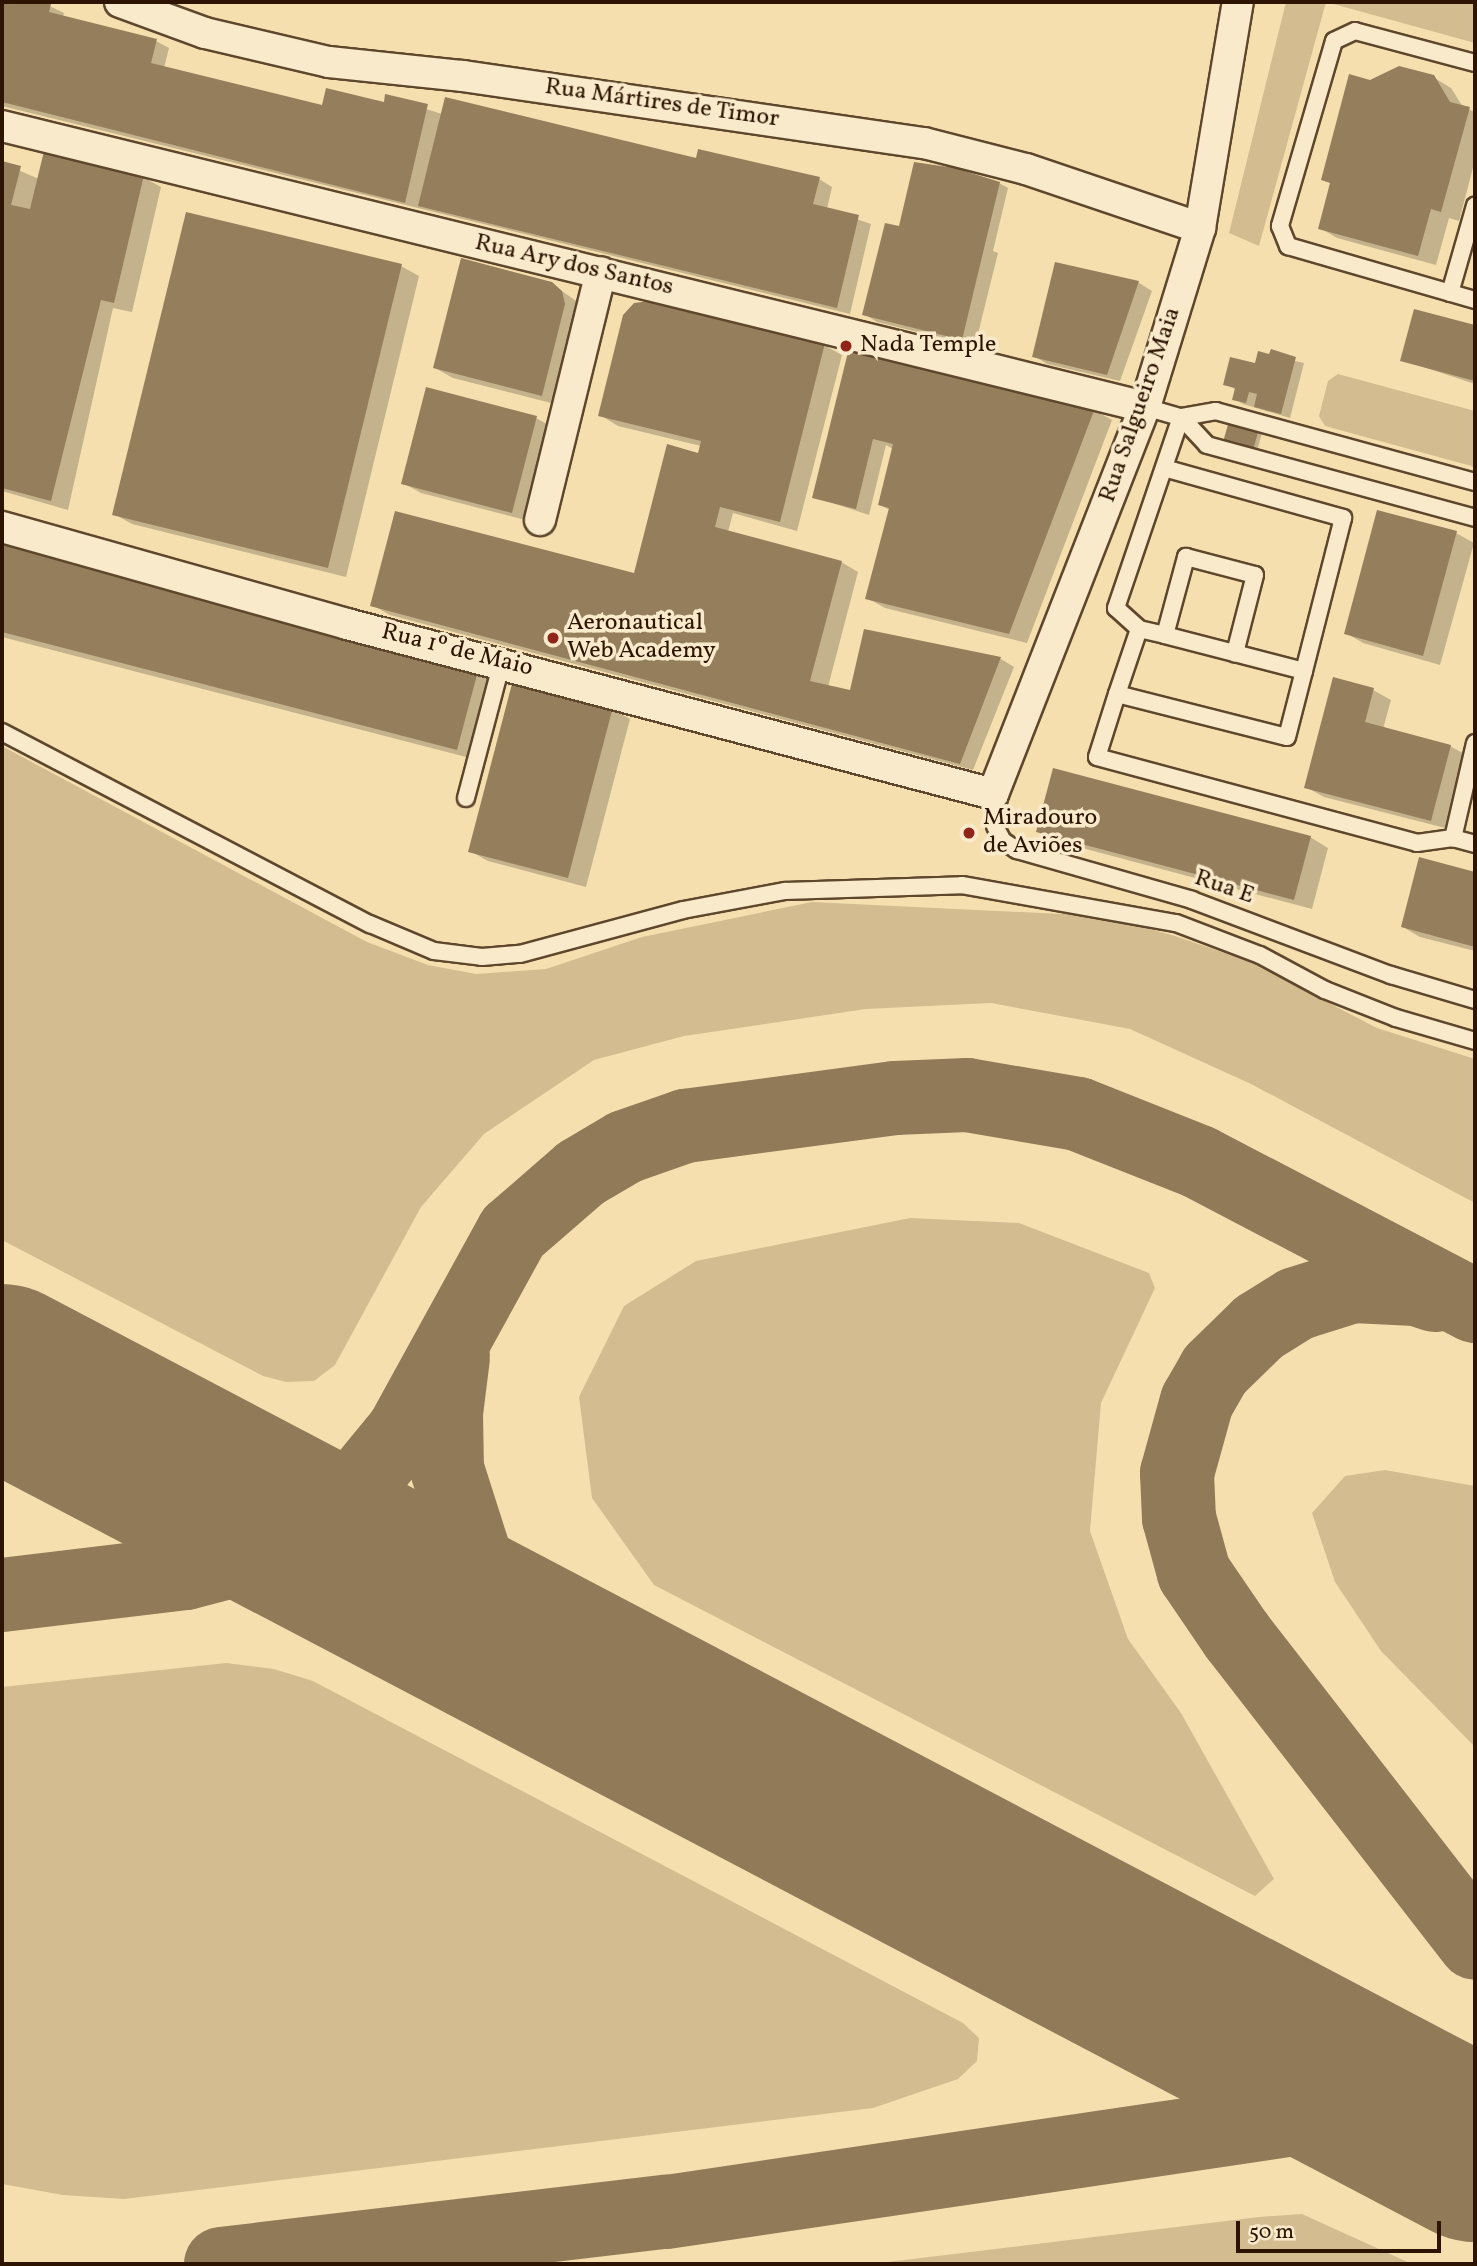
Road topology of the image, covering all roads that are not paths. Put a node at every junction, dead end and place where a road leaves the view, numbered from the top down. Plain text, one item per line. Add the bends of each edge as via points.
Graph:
1 (120, 2) edge
2 (1238, 2) edge
3 (1475, 63) edge
4 (2, 126) edge
5 (1475, 206) edge
6 (1200, 228) junction
7 (601, 272) junction
8 (1450, 293) junction
9 (1475, 300) edge
10 (1145, 407) junction
11 (1181, 417) junction
12 (1164, 468) junction
13 (1475, 482) edge
14 (1475, 518) edge
15 (540, 520) dead end
16 (2, 527) edge
17 (1139, 629) junction
18 (1166, 635) junction
19 (1234, 653) junction
20 (502, 662) junction
21 (1304, 671) junction
22 (1117, 694) junction
23 (2, 732) edge
24 (1475, 743) edge
25 (993, 794) junction
26 (466, 798) dead end
27 (1453, 838) junction
28 (1475, 844) edge
29 (1475, 1000) edge
30 (1475, 1041) edge

1 - 6 street, Rua Mártires de Timor via 205,33 329,62 463,76 924,143 1026,169
2 - 6 street, Rua Salgueiro Maia
3 - 8 lane via 1355,31 1334,41 1280,226 1288,246
4 - 7 street, Rua Ary dos Santos
5 - 8 lane
6 - 10 street, Rua Salgueiro Maia
7 - 10 street, Rua Ary dos Santos
7 - 15 street
8 - 9 lane
10 - 11 lane
10 - 25 street, Rua Salgueiro Maia
11 - 12 lane
11 - 13 lane via 1216,411
11 - 14 lane via 1207,445
12 - 17 lane via 1116,608
12 - 21 lane via 1343,518
16 - 20 street, Rua 1º de Maio via 346,624
17 - 18 lane
17 - 22 lane
18 - 19 lane
18 - 19 lane via 1185,557 1255,575
19 - 21 lane
20 - 25 street, Rua 1º de Maio
20 - 26 lane
21 - 22 lane via 1287,737
22 - 27 lane via 1097,757 1417,842
23 - 30 lane via 369,924 434,951 482,957 520,954 683,910 785,891 962,885 1176,923 1260,955 1325,990 1396,1018
24 - 27 lane
25 - 29 lane, Rua E via 995,826 1003,841 1017,850 1192,900 1391,975
27 - 28 lane

